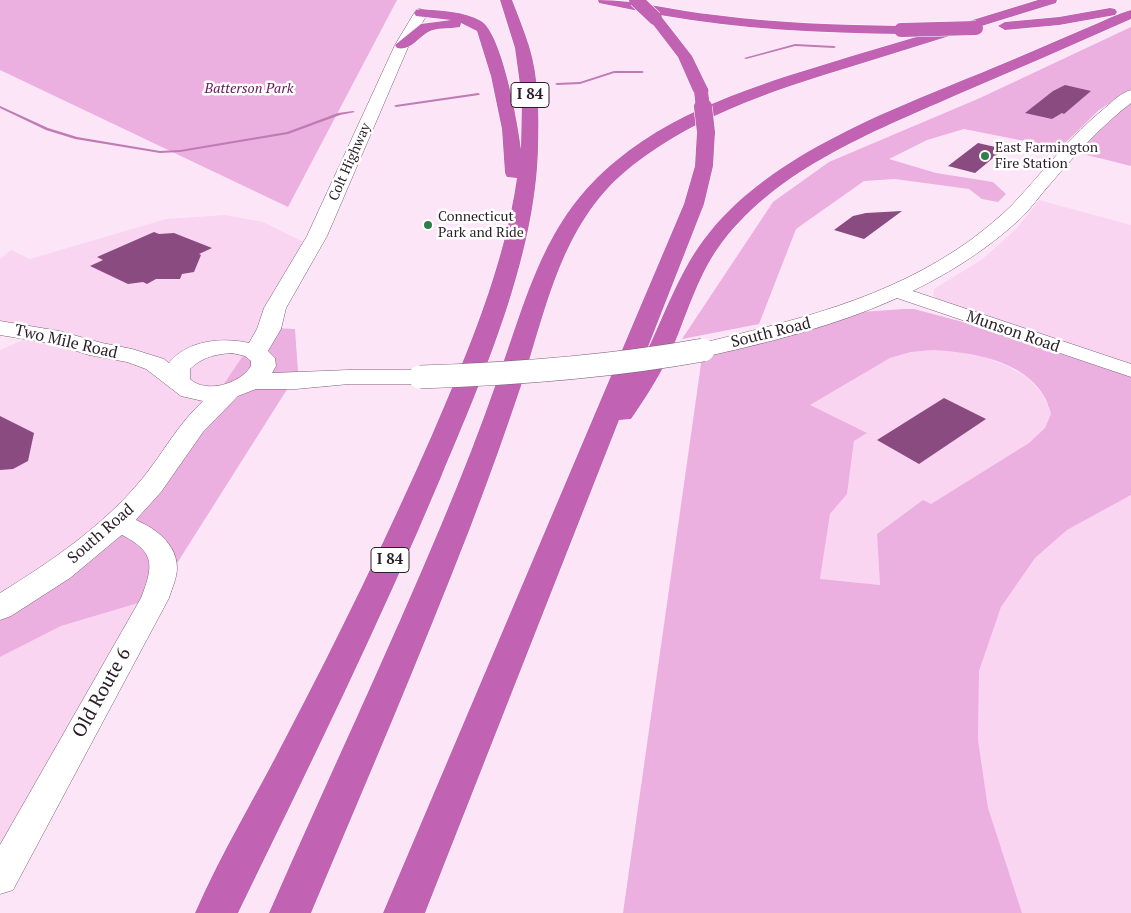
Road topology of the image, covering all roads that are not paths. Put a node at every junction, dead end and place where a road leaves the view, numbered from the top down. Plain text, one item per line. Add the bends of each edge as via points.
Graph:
1 (438, 0) edge
2 (506, 0) edge
3 (604, 0) edge
4 (636, 0) edge
5 (655, 0) edge
6 (1051, 0) edge
7 (422, 6) edge
8 (1131, 7) edge
9 (1131, 14) edge
10 (484, 33) junction
11 (402, 45) junction
12 (691, 66) junction
13 (1129, 99) edge
14 (524, 192) junction
15 (896, 291) junction
16 (275, 308) junction
17 (0, 328) edge
18 (232, 346) junction
19 (202, 351) junction
20 (259, 354) junction
21 (132, 356) junction
22 (1131, 371) edge
23 (334, 378) junction
24 (253, 381) junction
25 (181, 384) junction
26 (228, 392) junction
27 (183, 439) junction
28 (587, 466) junction
29 (118, 522) junction
30 (0, 608) edge
31 (0, 878) edge
32 (216, 913) edge
33 (290, 913) edge
34 (404, 913) edge

1 - 7 highway, Colt Highway via 430,9
2 - 14 highway, I 84 via 521,40 529,88 530,130
3 - 8 highway, bridge via 657,11 747,22 901,30 976,28 1059,20
4 - 12 highway, bridge via 671,36
5 - 12 highway via 683,38
6 - 33 highway via 790,80 717,107 644,148 616,169 582,203 552,256 459,517
7 - 10 highway via 472,22
7 - 11 main road, Colt Highway
9 - 28 highway via 846,139 806,160 762,191 723,229 699,262 643,380
10 - 11 highway via 468,25 439,24 424,28
10 - 14 highway via 499,76 510,129 513,171
11 - 16 main road, Colt Highway via 320,229
12 - 28 highway, bridge via 701,92 706,132 704,166 694,204
13 - 15 main road, South Road via 1075,144 999,228 946,264
14 - 32 highway, I 84 via 511,253 490,320 438,452 366,611
15 - 22 street, Munson Road
15 - 23 main road, South Road, bridge via 849,311 760,338 633,362 483,375
16 - 18 main road, Colt Highway
16 - 20 main road, Colt Highway
17 - 21 main road, Two Mile Road
18 - 19 main road, Two Mile Road
18 - 20 main road, South Road
19 - 21 main road, Two Mile Road
19 - 25 main road via 182,363 177,370
20 - 23 main road, South Road
20 - 24 main road, Colt Highway via 264,365 262,373
21 - 25 main road, Two Mile Road via 155,364
23 - 24 main road, South Road via 296,382
24 - 26 main road
25 - 26 main road via 206,394
25 - 27 main road, South Road
26 - 27 main road, South Road
27 - 29 main road, South Road via 153,484
28 - 34 highway
29 - 30 main road, South Road via 69,562
29 - 31 street, Old Route 6 via 140,532 160,550 165,562 163,579

